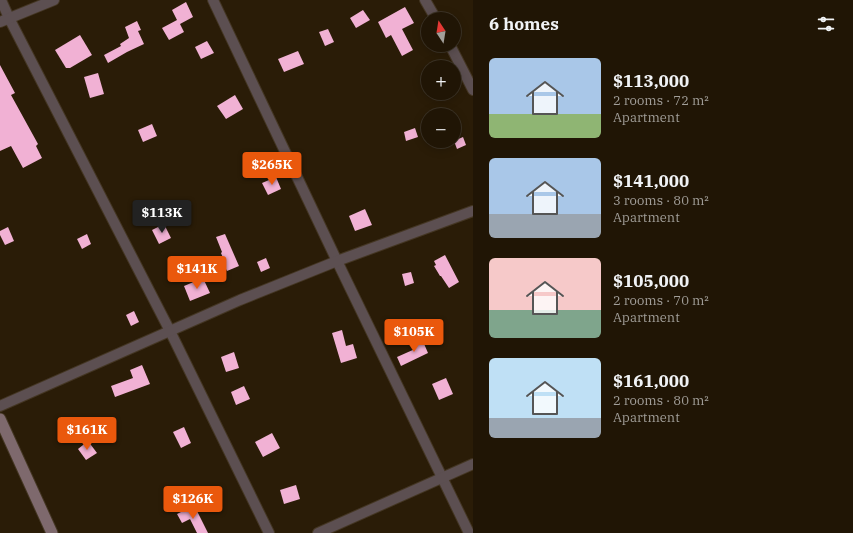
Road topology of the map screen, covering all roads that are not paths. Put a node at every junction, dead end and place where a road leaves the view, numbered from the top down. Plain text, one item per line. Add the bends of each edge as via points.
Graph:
1 (1, 0) edge
2 (54, 0) edge
3 (213, 0) edge
4 (425, 0) edge
5 (432, 12) edge
6 (4, 20) edge
7 (454, 52) edge
8 (473, 90) edge
9 (473, 211) edge
10 (337, 261) junction
11 (170, 331) junction
12 (0, 406) edge
13 (0, 419) edge
14 (473, 464) edge
15 (442, 477) junction
16 (52, 533) edge
17 (269, 533) edge
18 (318, 533) edge
19 (469, 533) edge

1 - 6 street
2 - 6 street
3 - 10 street
4 - 5 street
6 - 11 street
7 - 8 street
9 - 10 street
10 - 11 street
10 - 15 street
11 - 12 street
11 - 17 street
13 - 16 main road
14 - 15 street
15 - 18 street
15 - 19 street

